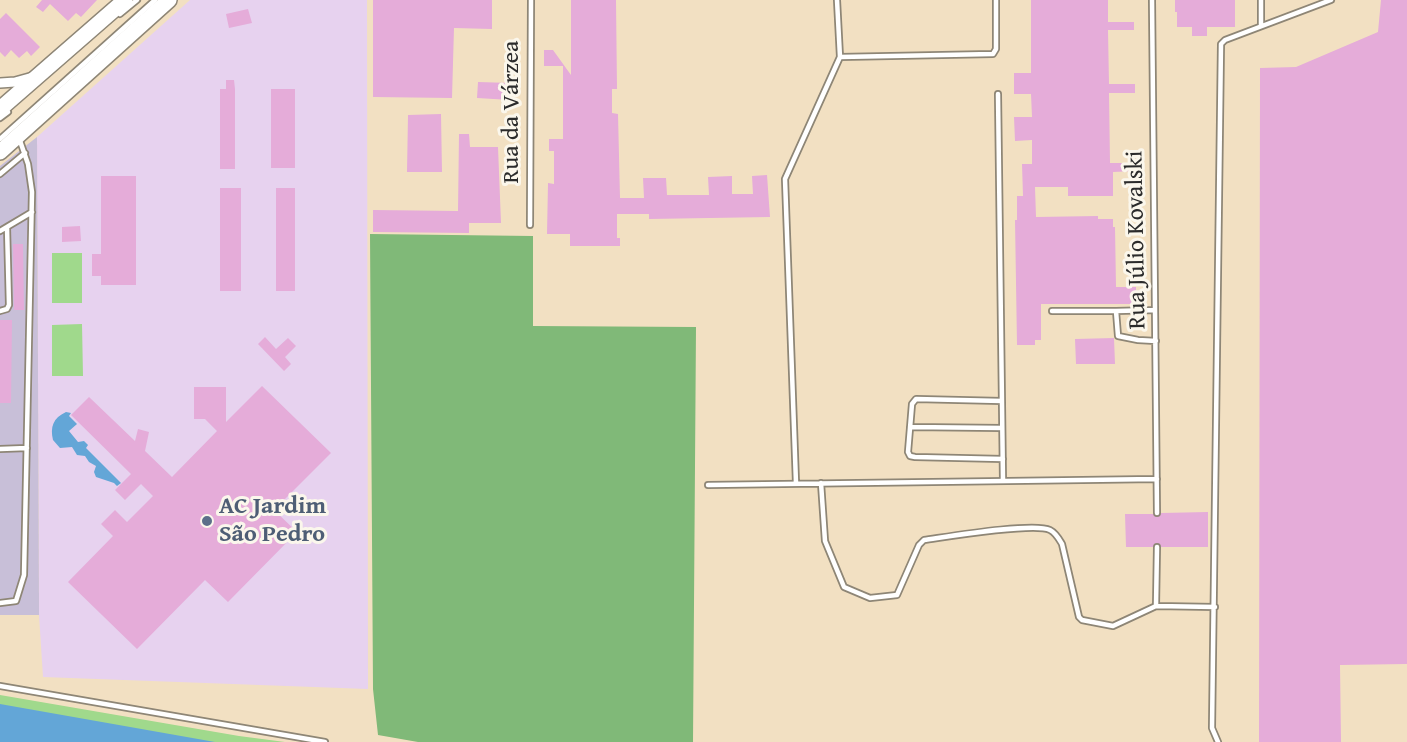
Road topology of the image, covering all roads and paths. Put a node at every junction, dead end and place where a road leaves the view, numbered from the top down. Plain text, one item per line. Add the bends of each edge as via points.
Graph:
1 (125, 0) edge
2 (137, 0) edge
3 (155, 0) edge
4 (169, 0) edge
5 (531, 0) edge
6 (837, 0) edge
7 (996, 0) edge
8 (1152, 0) edge
9 (1261, 0) edge
10 (1331, 0) edge
11 (119, 15) dead end
12 (1261, 26) junction
13 (82, 46) dead end
14 (840, 57) junction
15 (40, 77) junction
16 (0, 82) edge
17 (999, 94) dead end
18 (23, 98) dead end
19 (15, 105) dead end
20 (0, 109) edge
21 (0, 118) edge
22 (18, 136) junction
23 (0, 140) edge
24 (0, 152) edge
25 (25, 153) junction
26 (0, 174) edge
27 (32, 212) junction
28 (530, 225) dead end
29 (7, 227) junction
30 (0, 231) edge
31 (0, 310) edge
32 (1155, 310) junction
33 (1052, 311) dead end
34 (1116, 311) junction
35 (1156, 340) junction
36 (1002, 400) junction
37 (910, 427) junction
38 (1002, 428) junction
39 (27, 448) junction
40 (0, 449) edge
41 (1003, 459) junction
42 (1157, 479) junction
43 (1003, 481) junction
44 (796, 483) junction
45 (821, 483) junction
46 (708, 485) dead end
47 (1157, 513) dead end
48 (1157, 547) dead end
49 (0, 603) edge
50 (1156, 606) junction
51 (1215, 607) junction
52 (0, 686) edge
53 (325, 742) edge
54 (1218, 742) edge

1 - 15 main road
2 - 11 lane
3 - 23 lane
4 - 22 main road
5 - 28 lane, Rua da Várzea
6 - 14 lane
7 - 14 lane via 993,54
8 - 32 lane, Rua Júlio Kovalski
9 - 12 lane
10 - 12 lane
12 - 51 lane via 1221,44
13 - 15 lane
14 - 44 lane via 785,179
15 - 16 street
15 - 18 lane
15 - 20 main road
17 - 36 lane
19 - 21 lane
22 - 24 main road
22 - 25 lane
25 - 26 lane
25 - 27 lane via 31,178
27 - 29 lane
27 - 39 lane
29 - 30 lane
29 - 31 lane via 9,305
32 - 34 lane
32 - 35 lane, Rua Júlio Kovalski
33 - 34 lane
34 - 35 lane via 1118,336
35 - 42 lane, Rua Júlio Kovalski
36 - 37 lane via 916,399
36 - 38 lane
37 - 38 lane
37 - 41 lane via 909,452 913,457
38 - 41 lane
39 - 40 lane
39 - 49 lane via 24,575 16,601
41 - 43 lane
42 - 43 lane
42 - 47 lane, Rua Júlio Kovalski
43 - 45 lane
44 - 45 lane
44 - 46 lane
45 - 50 lane via 825,541 844,587 870,598 897,595 918,545 924,540 1040,527 1056,534 1062,544 1082,620 1113,626
48 - 50 lane
50 - 51 lane
51 - 54 lane via 1212,728
52 - 53 lane

